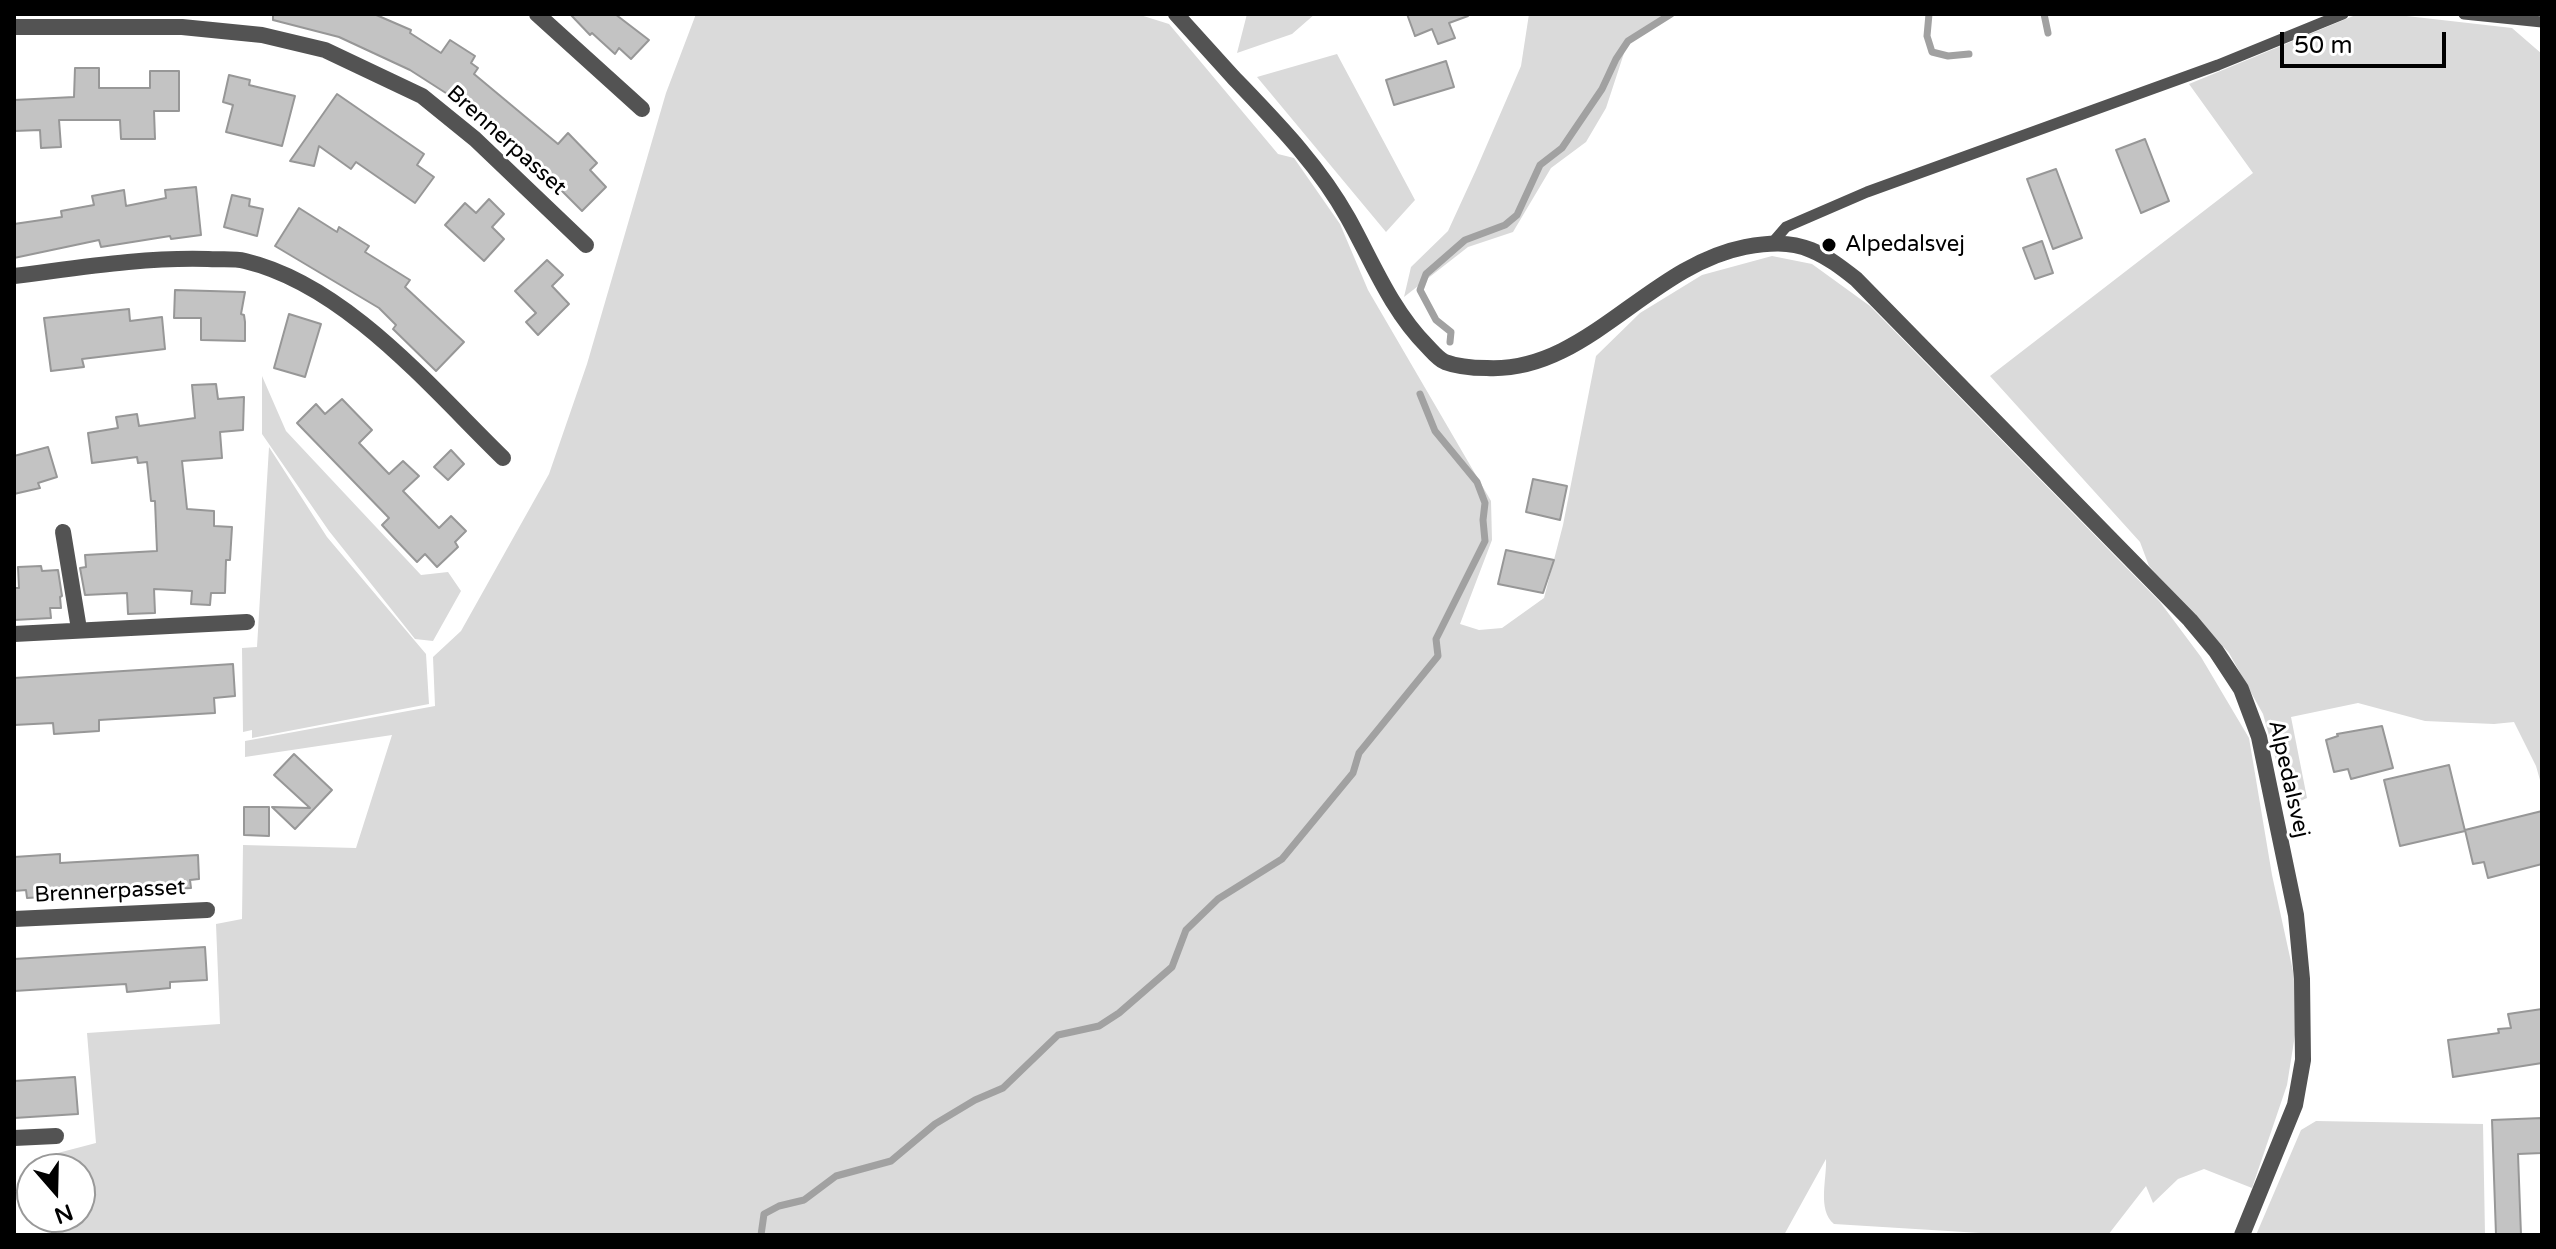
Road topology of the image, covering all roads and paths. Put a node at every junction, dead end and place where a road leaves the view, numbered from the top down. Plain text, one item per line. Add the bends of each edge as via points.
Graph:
1 (537, 14) edge
2 (1176, 14) edge
3 (2343, 14) edge
4 (2464, 14) edge
5 (2542, 22) edge
6 (14, 27) edge
7 (642, 109) dead end
8 (1773, 242) junction
9 (586, 245) dead end
10 (14, 276) edge
11 (503, 458) dead end
12 (63, 532) dead end
13 (247, 622) dead end
14 (79, 629) junction
15 (14, 634) edge
16 (207, 910) dead end
17 (14, 919) edge
18 (56, 1136) dead end
19 (14, 1138) edge
20 (2242, 1235) edge

1 - 7 street
2 - 8 street, Alpedalsvej via 1313,165 1411,330 1443,361 1469,368 1528,366 1564,351 1688,268 1728,251
3 - 8 lane, Alpedalsvej via 1867,192 1786,227
4 - 5 lane
6 - 9 street, Brennerpasset via 182,27 262,35 325,50 422,96
8 - 20 street, Alpedalsvej via 1808,248 1856,279 2190,620 2241,689 2259,737 2296,915 2303,1060 2295,1105
10 - 11 street via 116,263 244,261 300,282 361,320
12 - 14 street
13 - 14 street
14 - 15 street
16 - 17 street, Brennerpasset
18 - 19 street

